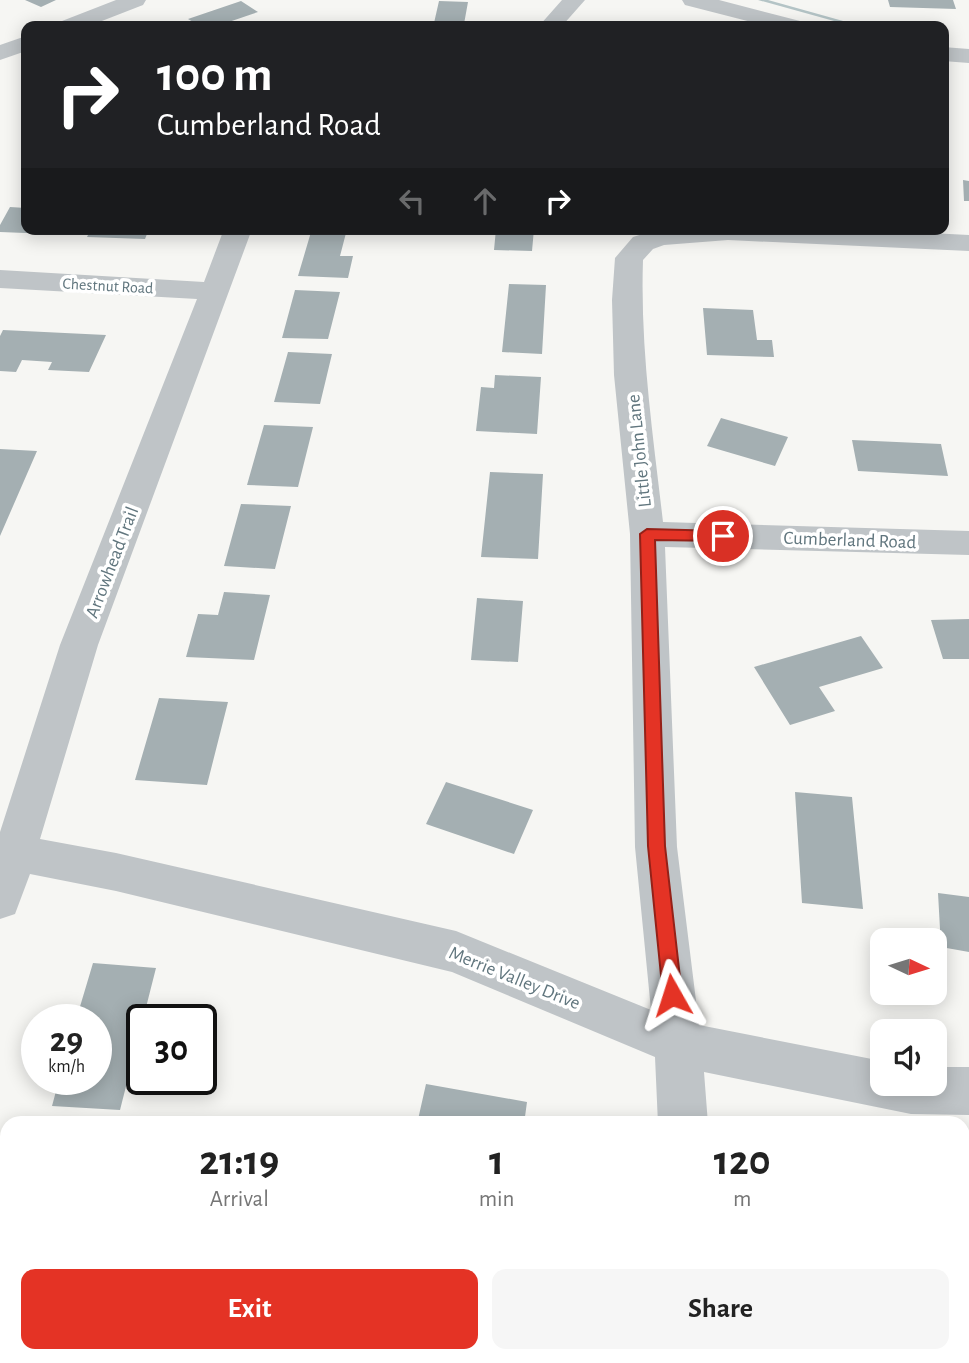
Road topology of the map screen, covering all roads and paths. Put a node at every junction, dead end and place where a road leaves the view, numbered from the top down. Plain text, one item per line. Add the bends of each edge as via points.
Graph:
1 (135, 0) edge
2 (573, 0) edge
3 (693, 0) edge
4 (82, 21) edge
5 (554, 21) edge
6 (773, 21) edge
7 (21, 45) edge
8 (0, 53) edge
9 (949, 54) edge
10 (969, 56) edge
11 (236, 235) edge
12 (663, 235) edge
13 (794, 235) edge
14 (969, 243) edge
15 (0, 279) edge
16 (216, 290) junction
17 (647, 534) junction
18 (969, 543) edge
19 (17, 853) junction
20 (0, 900) edge
21 (678, 1044) junction
22 (969, 1091) edge
23 (682, 1116) edge

1 - 4 street
2 - 5 street
3 - 6 street
7 - 8 street
9 - 10 street
11 - 16 street, Arrowhead Trail
12 - 17 street, Little John Lane via 643,243 629,258 630,375
13 - 14 street, Little John Lane
15 - 16 street, Chestnut Road
16 - 19 street, Arrowhead Trail via 79,645
17 - 18 street, Cumberland Road
17 - 21 street, Little John Lane via 656,846
19 - 20 street, Arrowhead Trail
19 - 21 street, Merrie Valley Drive via 456,952
21 - 22 street, Merrie Valley Drive via 911,1090
21 - 23 street, Little John Lane

